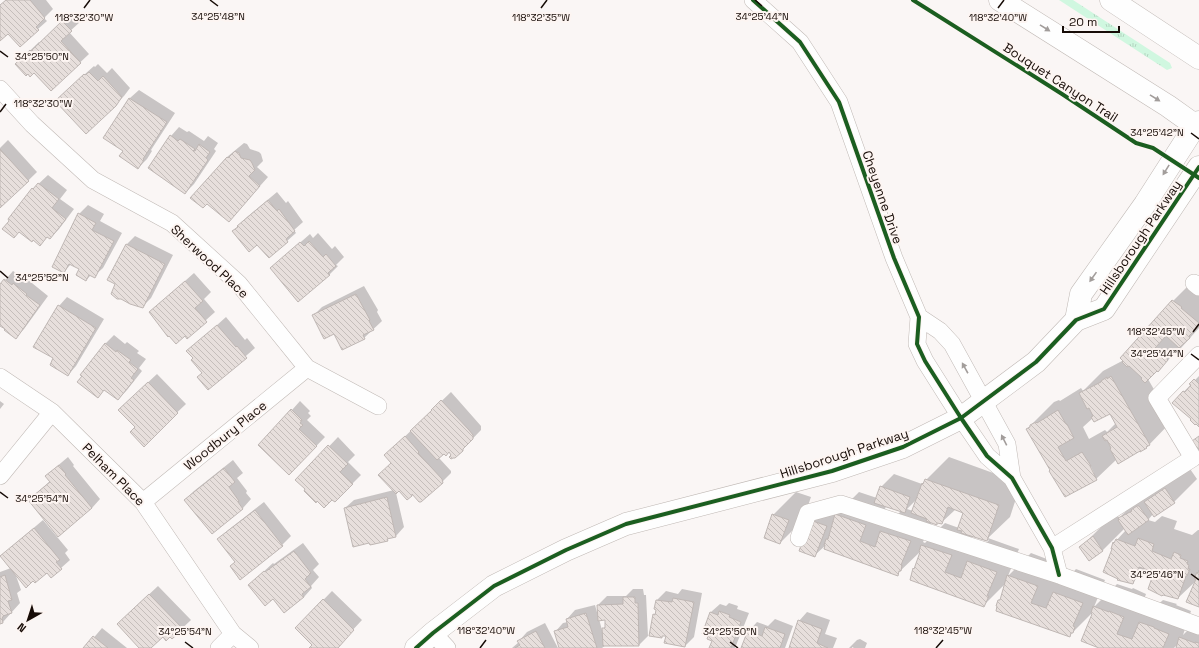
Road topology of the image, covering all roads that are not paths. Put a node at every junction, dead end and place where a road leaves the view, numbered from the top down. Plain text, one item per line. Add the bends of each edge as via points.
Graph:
1 (753, 0) edge
2 (1000, 0) edge
3 (1111, 0) edge
4 (1199, 58) edge
5 (0, 89) edge
6 (1198, 125) edge
7 (1199, 167) edge
8 (918, 317) junction
9 (1076, 320) junction
10 (1199, 355) edge
11 (307, 368) junction
12 (0, 377) edge
13 (984, 402) junction
14 (378, 406) dead end
15 (52, 412) junction
16 (961, 418) junction
17 (0, 476) edge
18 (1012, 478) junction
19 (143, 502) junction
20 (799, 538) dead end
21 (1052, 548) junction
22 (1059, 575) junction
23 (1199, 626) edge
24 (233, 634) junction
25 (440, 641) edge
26 (218, 648) edge
27 (250, 648) edge
28 (416, 648) edge

1 - 8 street, Cheyenne Drive via 800,42 840,102 894,258
2 -> 6 street
3 - 4 street
5 - 11 street, Sherwood Place via 32,124 93,180 172,223 239,284
6 -> 9 street, Hillsborough Parkway via 1081,294
7 - 9 street, Hillsborough Parkway via 1104,309
13 -> 8 street via 952,344 940,331
8 - 16 street, Cheyenne Drive via 917,344
9 - 13 street, Hillsborough Parkway via 1036,362
10 - 21 street via 1157,398 1193,458
11 - 14 street, Sherwood Place
11 - 19 street, Woodbury Place
12 - 15 street, Pelham Place
13 - 16 street, Hillsborough Parkway
18 -> 13 street via 1007,444
15 - 17 street
15 - 19 street, Pelham Place
16 - 18 street, Cheyenne Drive via 987,456
16 - 25 street, Hillsborough Parkway via 903,447 832,471 626,524 494,586
18 - 21 street
19 - 24 street, Pelham Place
20 - 22 street via 808,513 841,504
21 - 22 street
22 - 23 street
24 - 26 street
24 - 27 street, Pelham Place
25 - 28 street, Hillsborough Parkway

